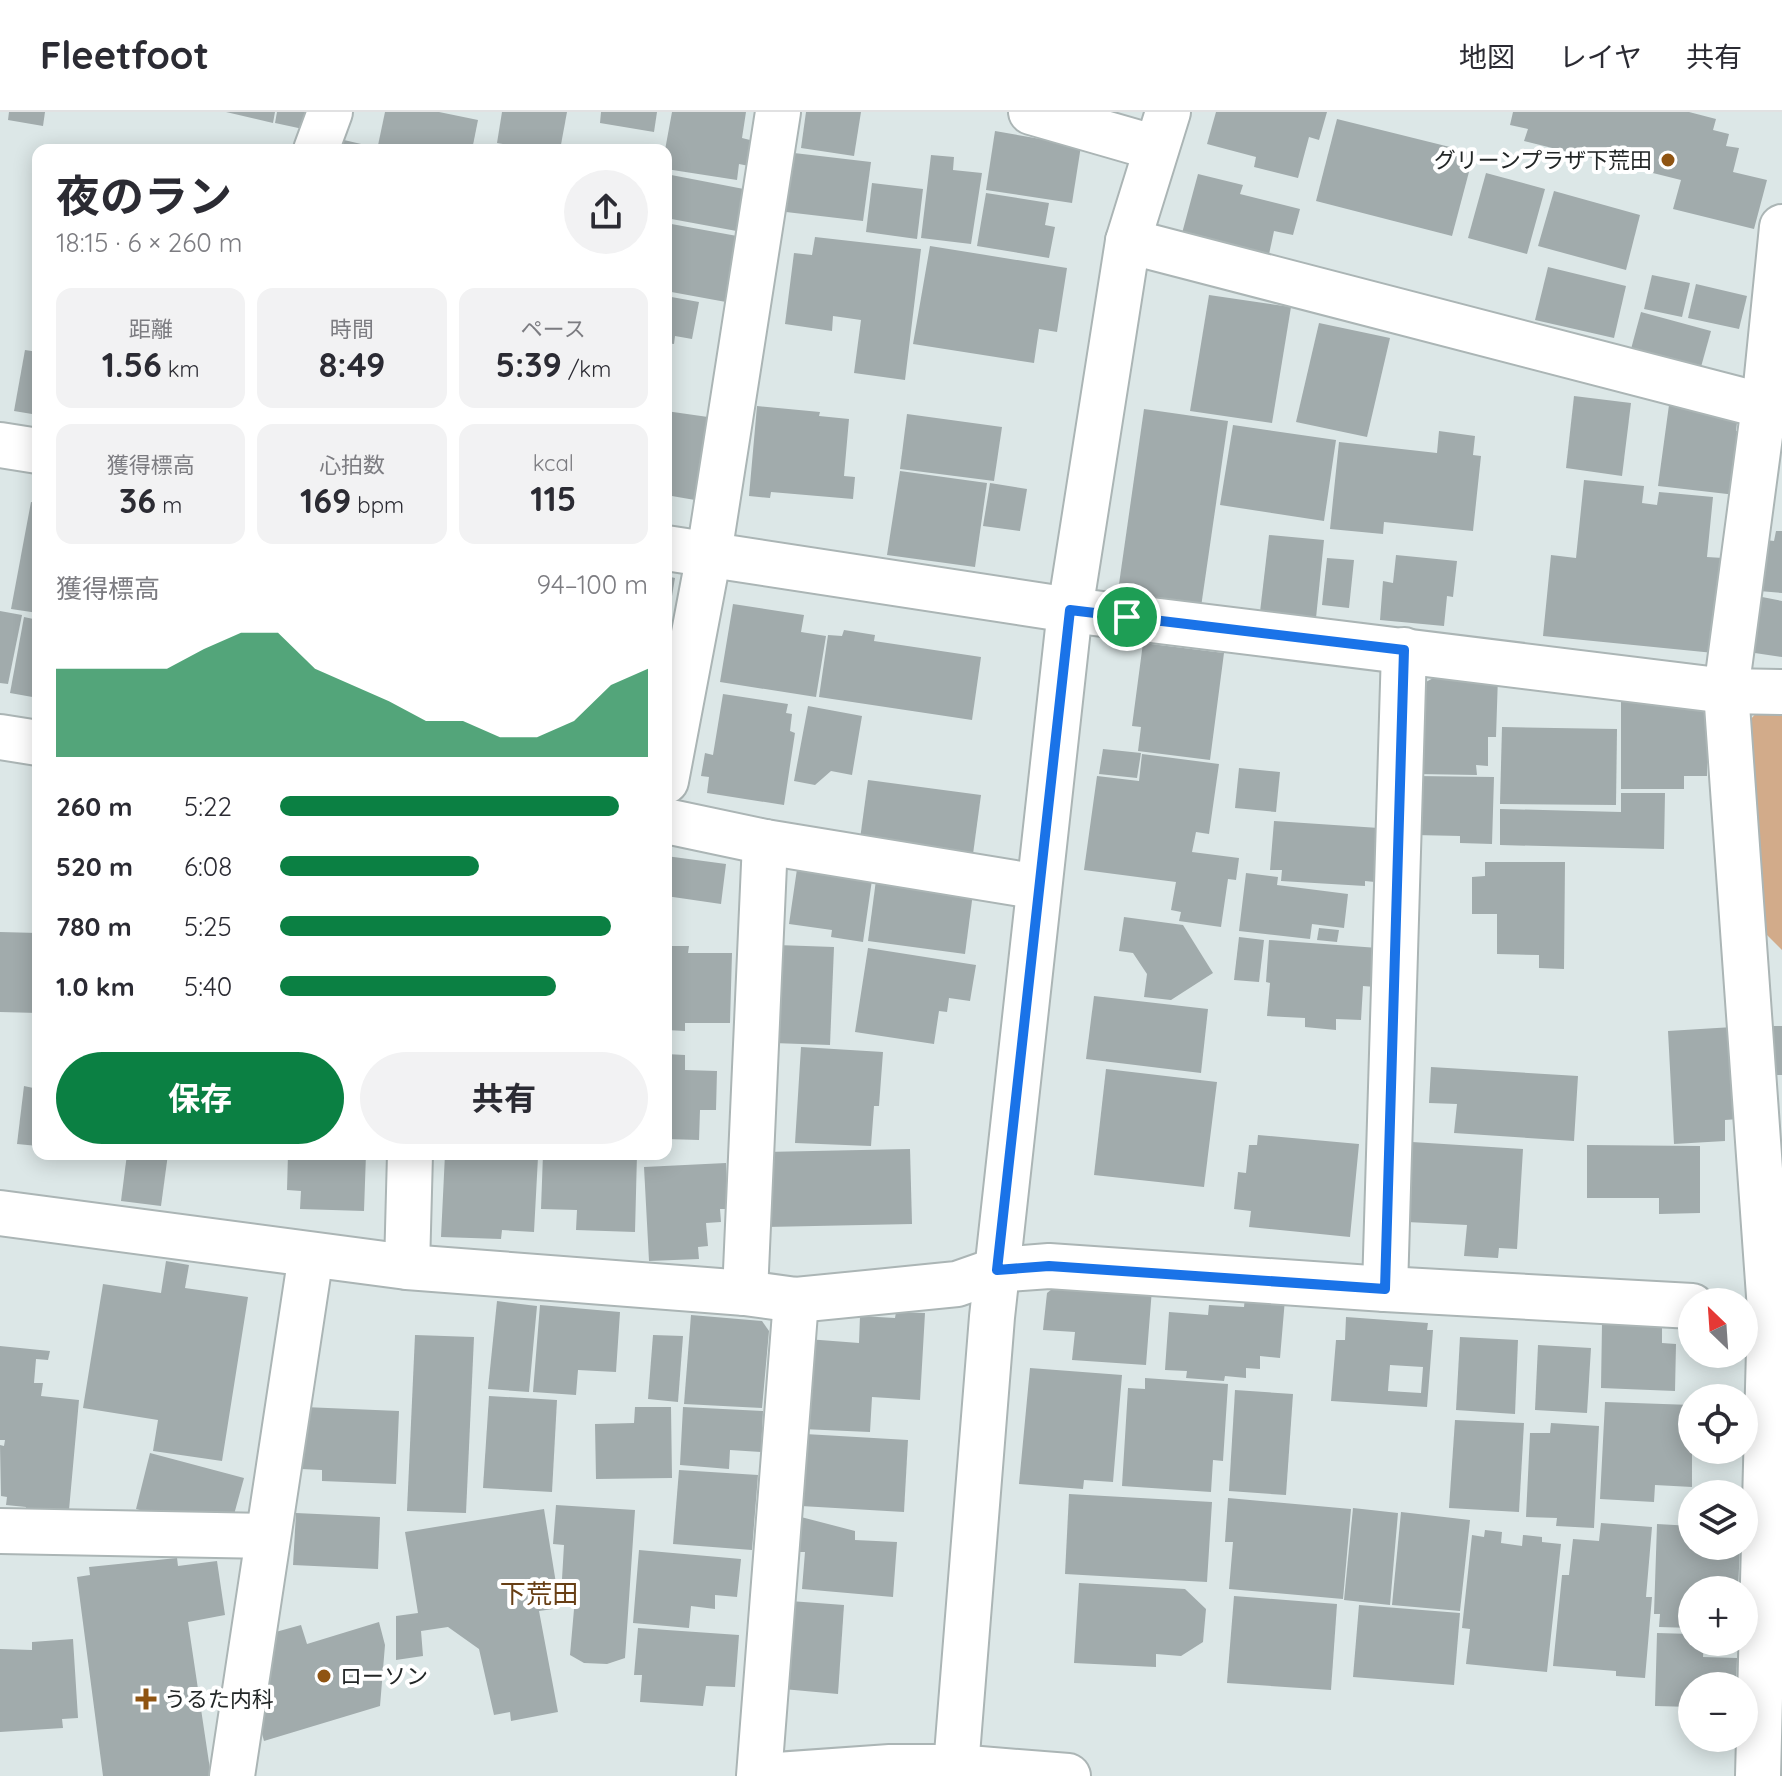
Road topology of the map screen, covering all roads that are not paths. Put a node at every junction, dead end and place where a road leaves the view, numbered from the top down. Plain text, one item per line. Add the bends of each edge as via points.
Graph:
1 (330, 112) edge
2 (778, 112) edge
3 (1031, 112) edge
4 (1162, 130) edge
5 (318, 144) edge
6 (1782, 227) edge
7 (1128, 241) junction
8 (1773, 406) edge
9 (0, 445) edge
10 (32, 450) edge
11 (672, 549) edge
12 (709, 554) junction
13 (1070, 610) junction
14 (1404, 650) junction
15 (1726, 691) junction
16 (1782, 692) edge
17 (0, 737) edge
18 (32, 742) edge
19 (672, 749) edge
20 (672, 822) edge
21 (765, 842) junction
22 (1039, 887) junction
23 (1764, 972) edge
24 (410, 1160) edge
25 (0, 1213) edge
26 (311, 1255) junction
27 (407, 1267) junction
28 (997, 1270) junction
29 (1385, 1289) junction
30 (745, 1293) junction
31 (796, 1300) junction
32 (1678, 1305) edge
33 (1765, 1310) edge
34 (0, 1531) edge
35 (267, 1536) junction
36 (956, 1767) junction
37 (232, 1776) edge
38 (760, 1776) edge
39 (1068, 1776) edge
40 (1758, 1776) edge

1 - 5 street
2 - 12 street
3 - 4 street
4 - 7 street
6 - 8 street
7 - 8 street
7 - 13 street
8 - 15 street
9 - 10 street
11 - 12 street
12 - 13 street
12 - 19 street
13 - 14 street
13 - 22 street
14 - 15 street
14 - 29 street
15 - 16 street
15 - 23 street
17 - 18 street
20 - 21 street
21 - 22 street
21 - 30 street
22 - 28 street
23 - 33 street
24 - 27 street
25 - 26 street
26 - 27 street
26 - 35 street
27 - 30 street
28 - 29 street via 1049,1266
28 - 31 street via 957,1284
28 - 36 street
29 - 32 street
30 - 31 street
31 - 38 street
33 - 40 street
34 - 35 street
35 - 37 street
36 - 38 street
36 - 39 street

